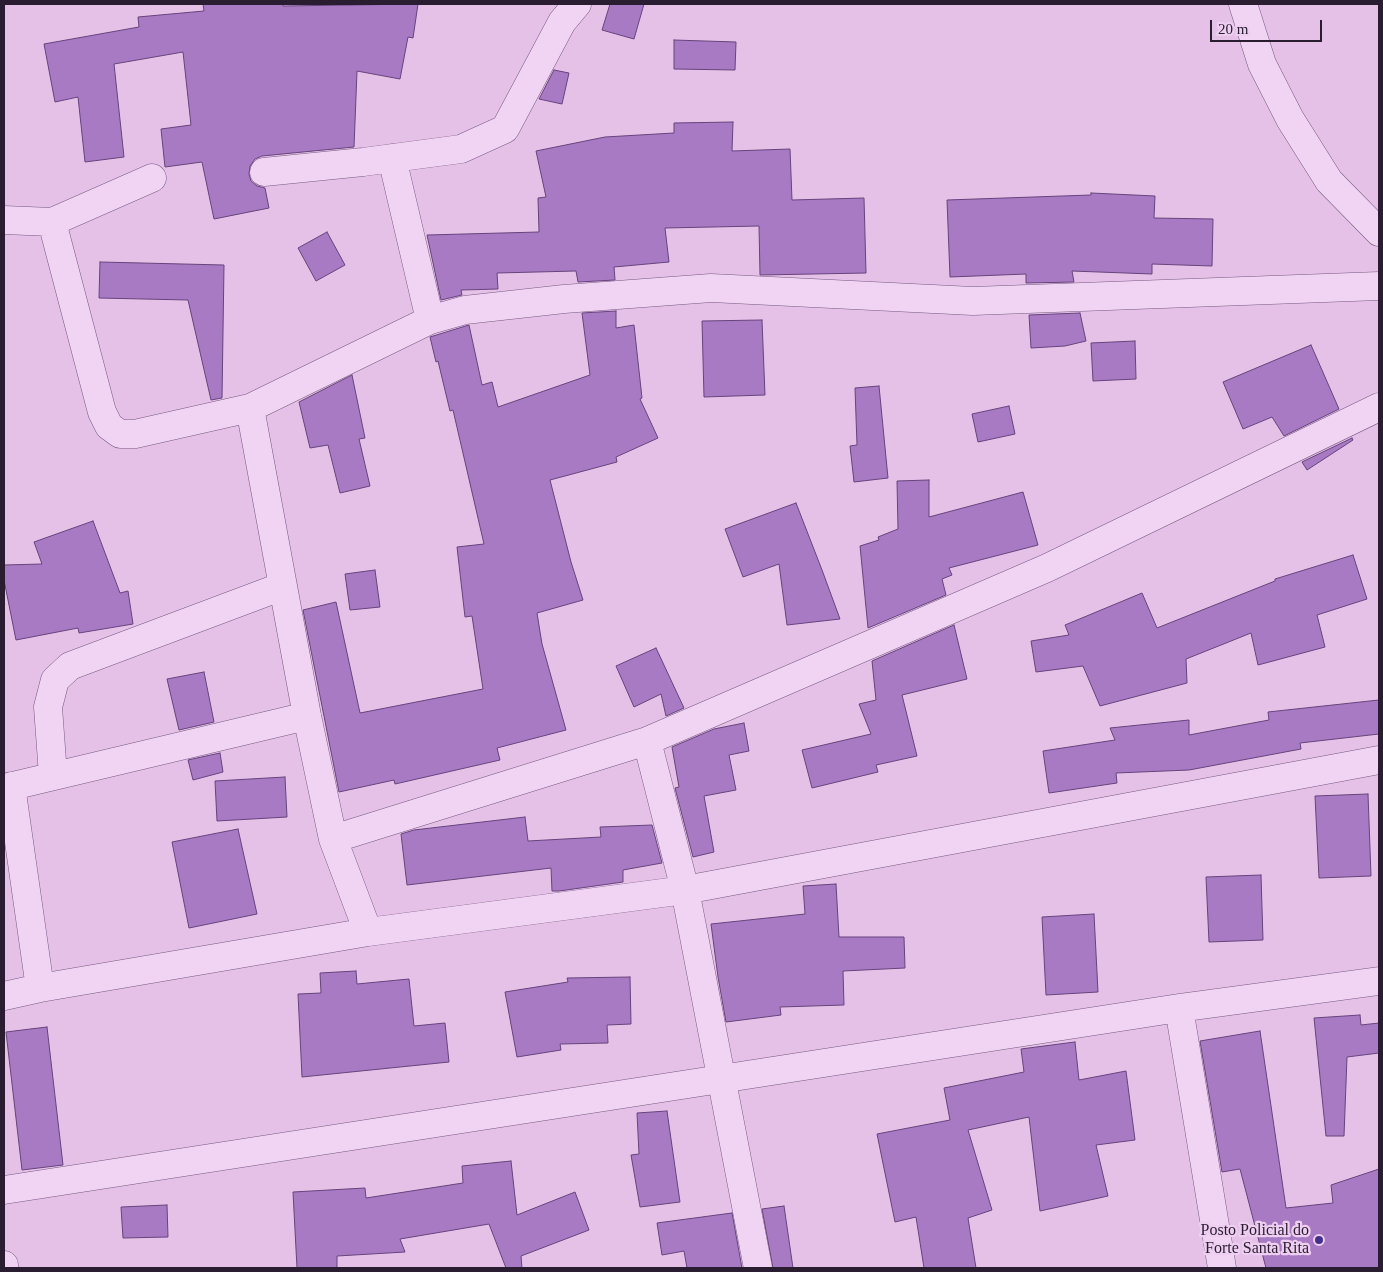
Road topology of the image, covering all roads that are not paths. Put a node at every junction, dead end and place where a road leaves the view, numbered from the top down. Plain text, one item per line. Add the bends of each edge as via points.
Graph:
1 (577, 4) edge
2 (1243, 4) edge
3 (392, 158) junction
4 (264, 172) dead end
5 (152, 178) dead end
6 (4, 220) edge
7 (52, 222) junction
8 (1379, 232) edge
9 (1379, 286) edge
10 (430, 320) junction
11 (1379, 407) edge
12 (250, 408) junction
13 (283, 586) junction
14 (307, 716) junction
15 (647, 741) junction
16 (1379, 760) edge
17 (53, 775) junction
18 (7, 787) edge
19 (333, 839) junction
20 (686, 890) junction
21 (368, 932) junction
22 (1379, 982) edge
23 (40, 988) junction
24 (4, 996) edge
25 (1179, 1008) junction
26 (721, 1079) junction
27 (4, 1190) edge
28 (758, 1268) edge
29 (1222, 1268) edge

1 - 3 street via 562,22 505,130 461,149
2 - 8 street via 1262,64 1290,119 1329,181
3 - 4 street
3 - 10 street
5 - 7 street
6 - 7 street
7 - 12 street via 102,412 109,426 120,434 135,434
9 - 10 street via 973,301 711,288 465,310
10 - 12 street
11 - 15 street via 1047,568
12 - 13 street
13 - 14 street
13 - 17 street via 70,666 55,680 48,707
14 - 17 street
14 - 19 street
15 - 19 street
15 - 20 street
16 - 20 street
17 - 18 street
18 - 23 street
19 - 21 street
20 - 21 street
20 - 26 street
21 - 23 street
22 - 25 street
23 - 24 street
25 - 26 street
25 - 29 street
26 - 27 street
26 - 28 street

